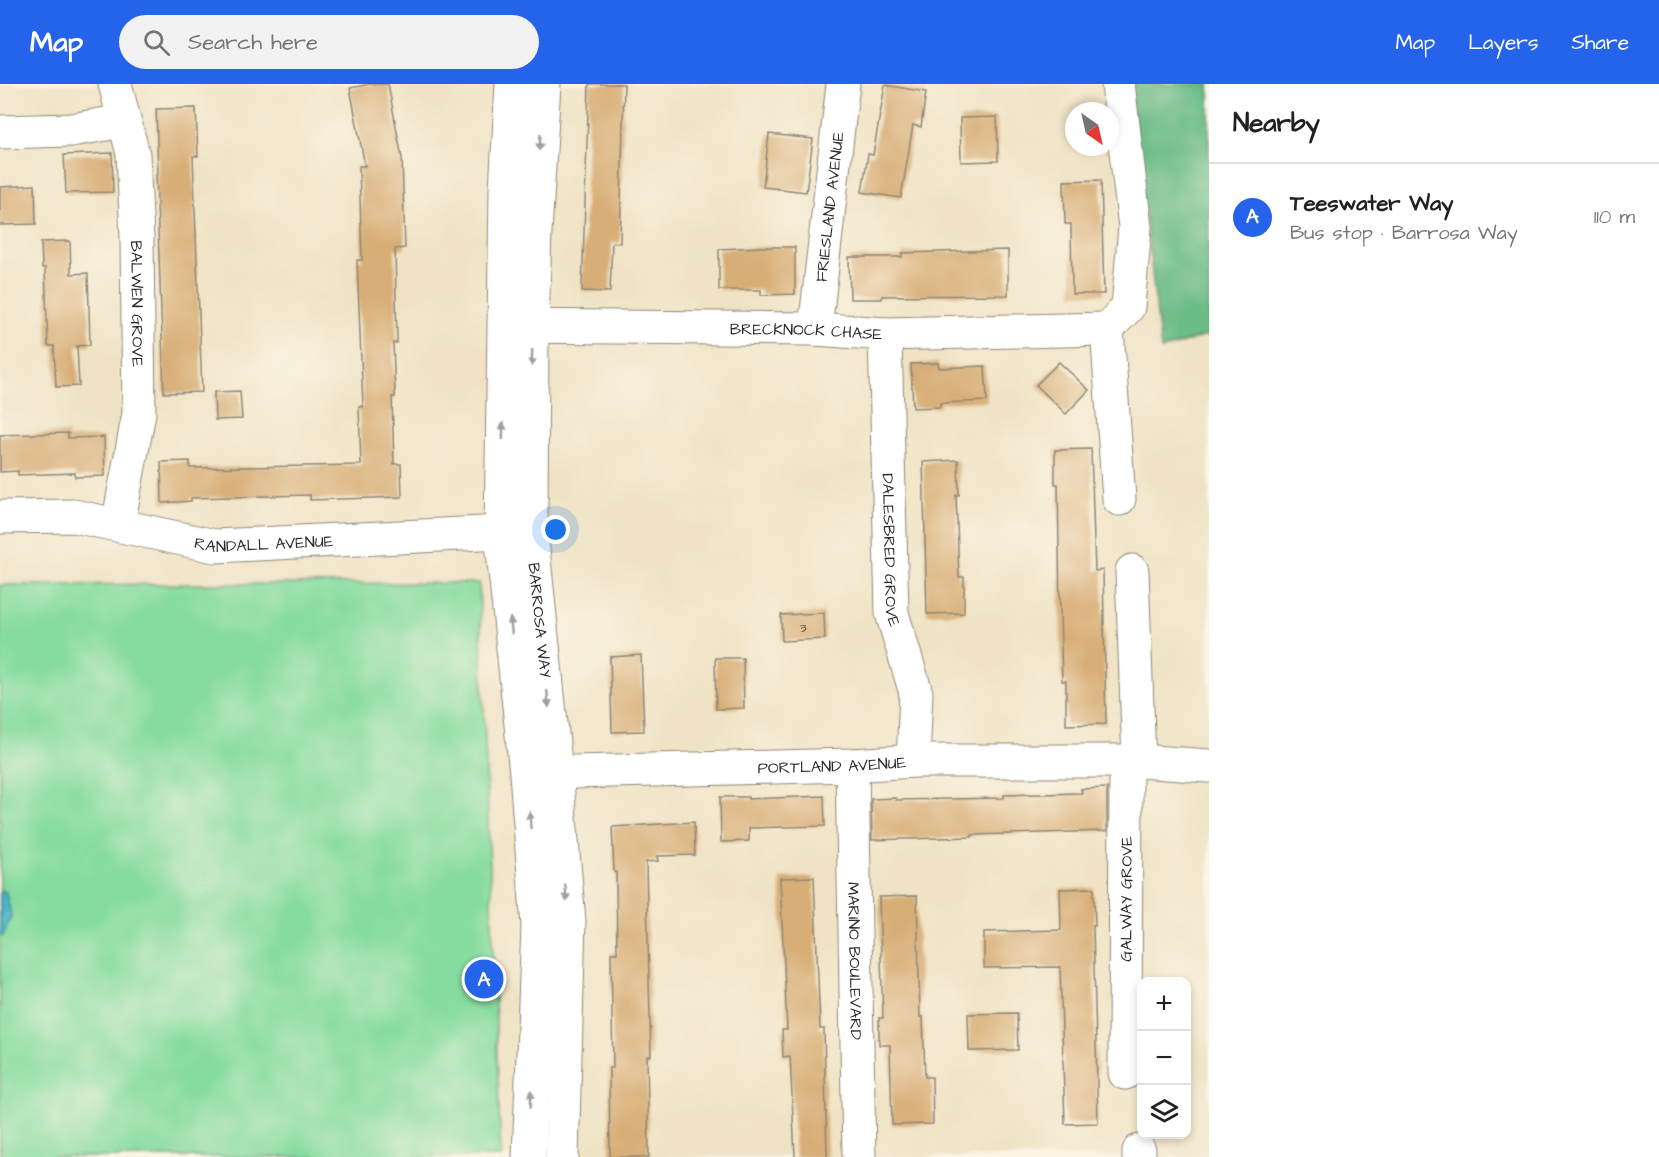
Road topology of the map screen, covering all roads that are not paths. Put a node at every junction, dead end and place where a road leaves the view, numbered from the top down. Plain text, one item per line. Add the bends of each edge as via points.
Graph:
1 (115, 84) edge
2 (512, 84) edge
3 (544, 84) edge
4 (843, 84) edge
5 (1118, 84) edge
6 (124, 121) junction
7 (0, 132) edge
8 (518, 326) junction
9 (815, 329) junction
10 (1107, 329) junction
11 (885, 334) junction
12 (1119, 499) dead end
13 (0, 517) edge
14 (118, 525) junction
15 (516, 532) junction
16 (1132, 571) dead end
17 (913, 761) junction
18 (1132, 761) junction
19 (852, 765) junction
20 (1209, 765) edge
21 (541, 773) junction
22 (1125, 1072) dead end
23 (529, 1157) edge
24 (562, 1157) edge
25 (859, 1157) edge

1 - 6 street, BALWEN GROVE
2 - 8 street, BARROSA WAY via 506,189
3 -> 8 street, BARROSA WAY via 535,232
4 - 9 street, FRIESLAND AVENUE
5 - 10 street via 1135,227 1128,307
6 - 7 street via 71,130
6 - 14 street, BALWEN GROVE via 133,154 139,413
8 - 9 street, BRECKNOCK CHASE
8 - 15 street, BARROSA WAY
9 - 11 street, BRECKNOCK CHASE
10 - 11 street, BRECKNOCK CHASE
10 - 12 street
11 - 17 street, DALESBRED GROVE via 892,613 916,693
13 - 14 street, RANDALL AVENUE via 74,516
14 - 15 street, RANDALL AVENUE via 215,546
15 - 21 street, BARROSA WAY
16 - 18 street
17 - 18 street, PORTLAND AVENUE
17 - 19 street, PORTLAND AVENUE
18 - 20 street, PORTLAND AVENUE
18 - 22 street, GALWAY GROVE
19 - 21 street, PORTLAND AVENUE
19 - 25 street, MARINO BOULEVARD
23 -> 21 street, BARROSA WAY
21 -> 24 street, BARROSA WAY via 568,921

